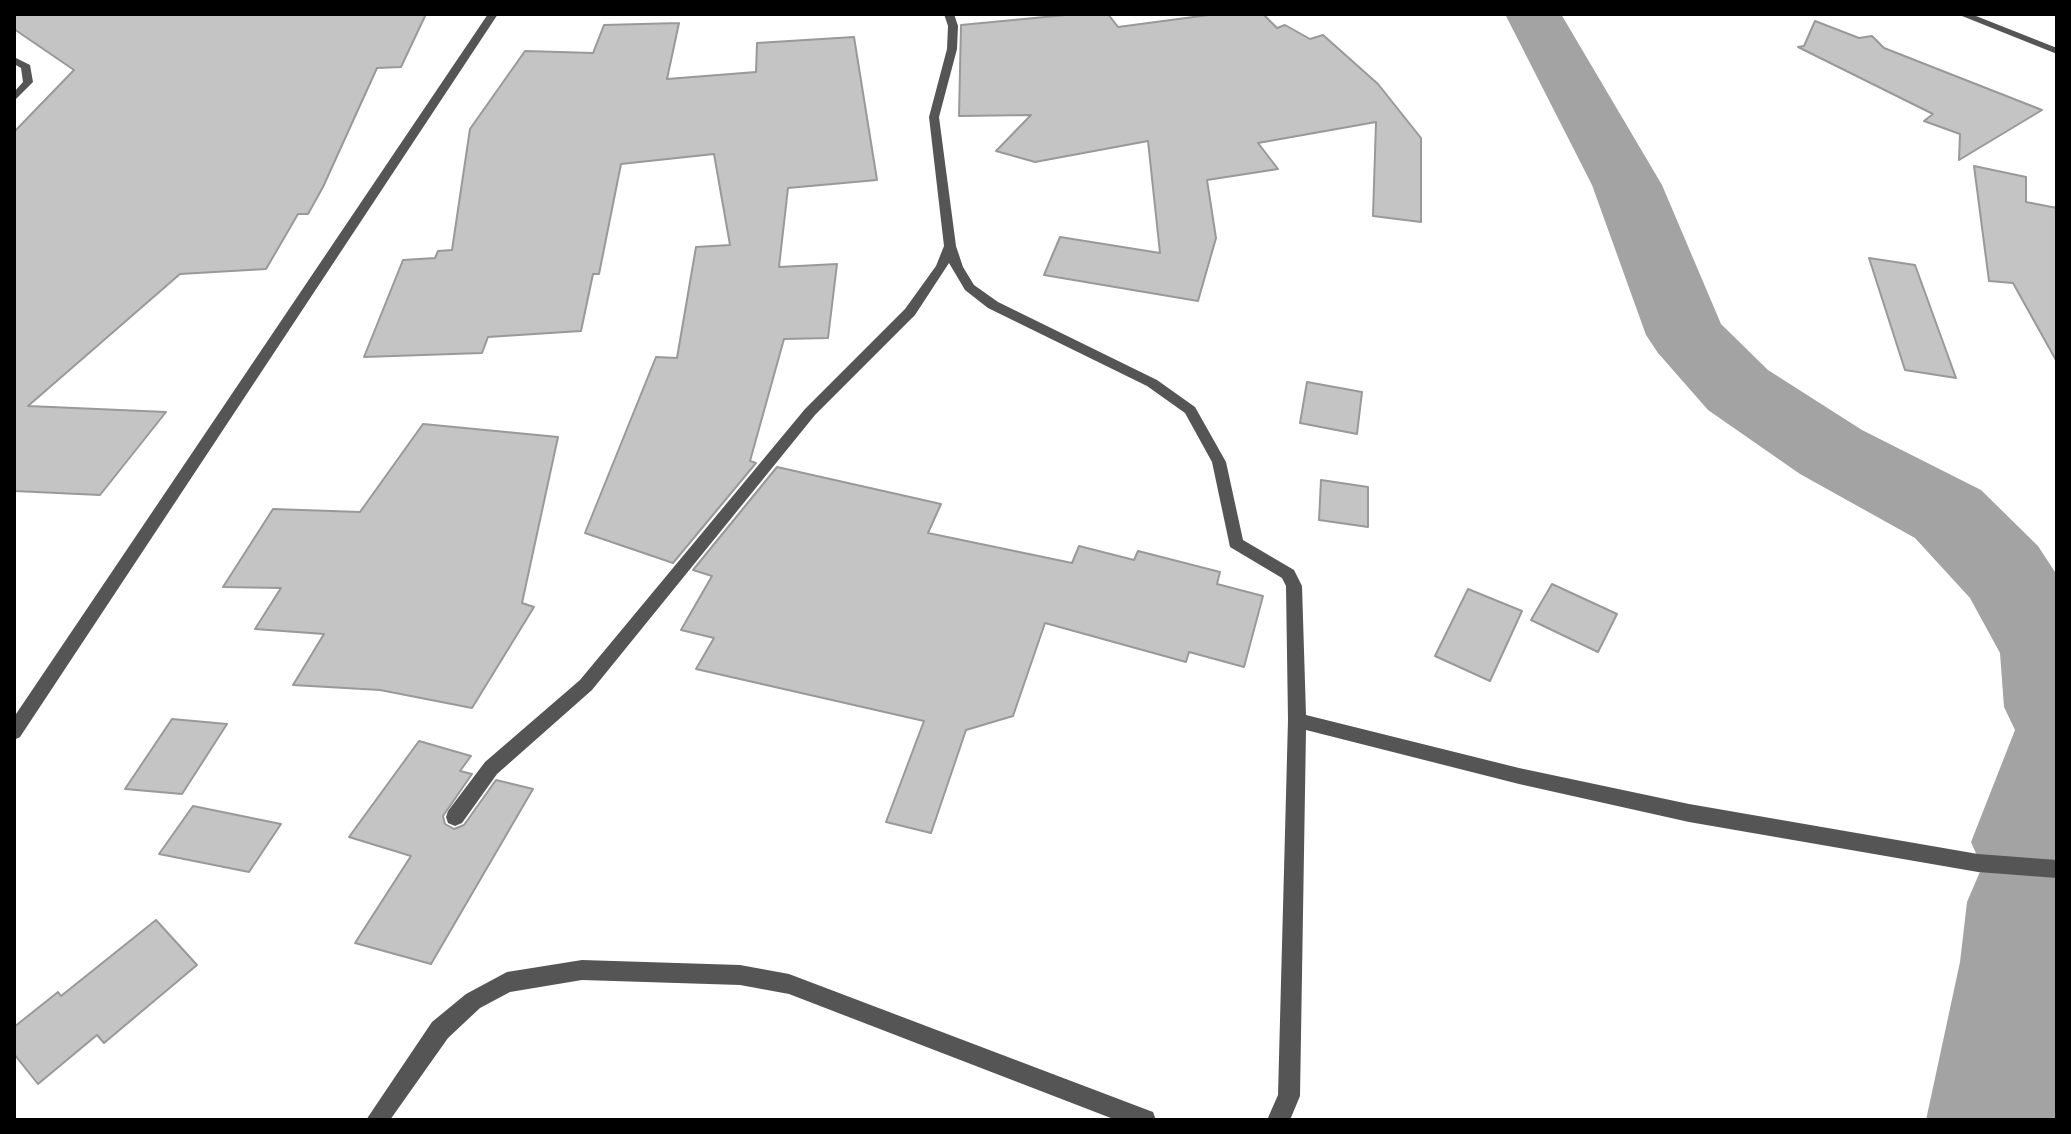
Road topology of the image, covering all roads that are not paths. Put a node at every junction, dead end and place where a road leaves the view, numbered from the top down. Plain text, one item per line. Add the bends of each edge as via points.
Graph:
1 (493, 14) edge
2 (949, 14) edge
3 (1962, 14) edge
4 (2057, 51) edge
5 (14, 60) edge
6 (14, 98) edge
7 (950, 246) junction
8 (1297, 720) junction
9 (14, 732) edge
10 (455, 817) dead end
11 (2057, 869) edge
12 (377, 1120) edge
13 (1145, 1120) edge
14 (1278, 1120) edge

1 - 9 street
2 - 7 street via 952,49 934,117
3 - 4 street
5 - 6 street via 26,67 28,82
7 - 8 street via 969,287 993,305 1152,383 1190,410 1219,462 1236,543 1288,574 1294,586
7 - 10 street via 910,312 810,412 586,685 491,768
8 - 11 street via 1689,813 1978,863
8 - 14 street via 1289,1096
12 - 13 street via 440,1030 473,1001 507,982 582,970 740,975 789,984

